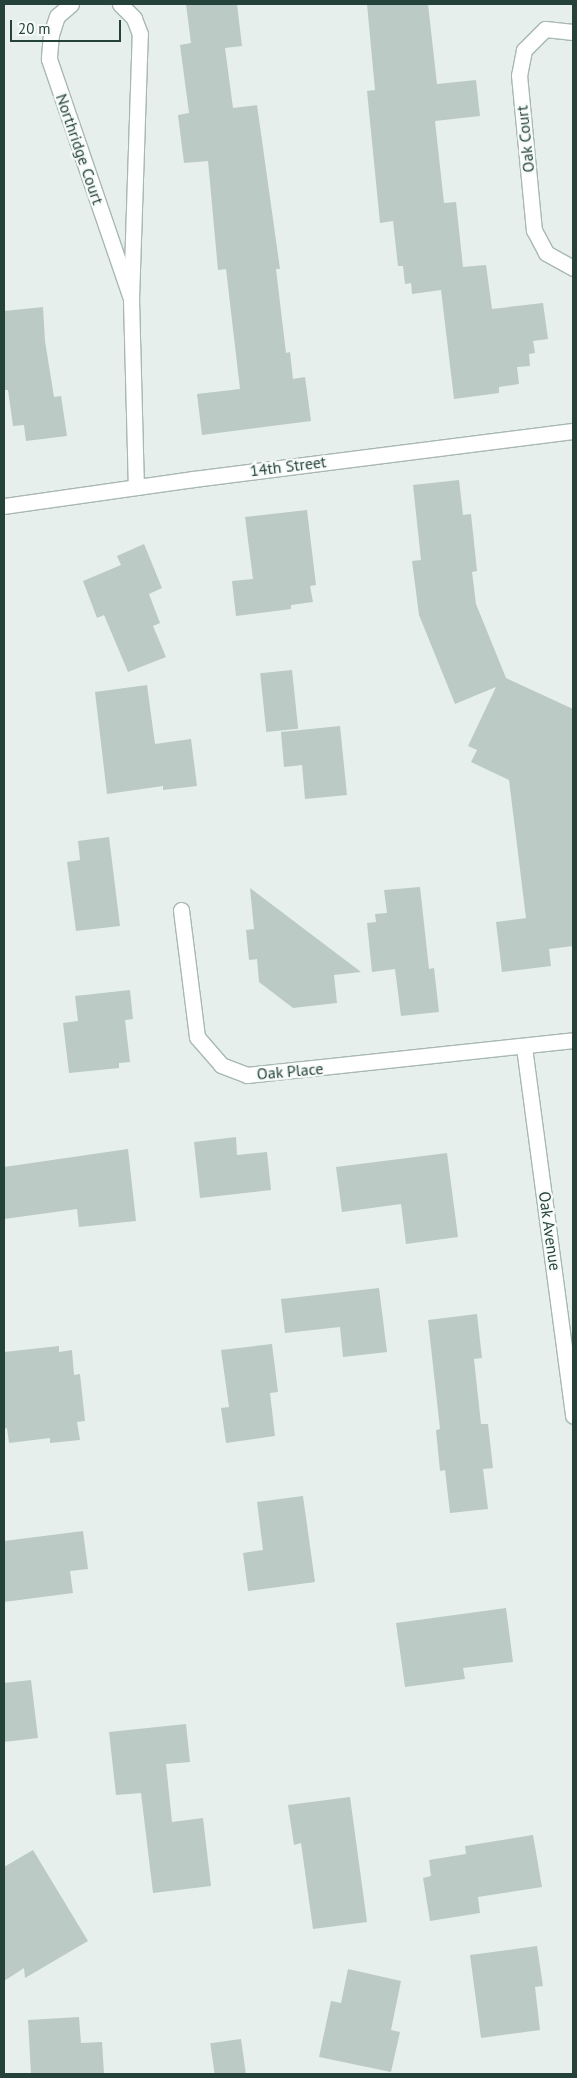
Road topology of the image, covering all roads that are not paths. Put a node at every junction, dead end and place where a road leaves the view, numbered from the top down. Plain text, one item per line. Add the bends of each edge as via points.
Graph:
1 (71, 4) edge
2 (120, 4) edge
3 (573, 32) edge
4 (573, 268) edge
5 (131, 299) junction
6 (573, 431) edge
7 (136, 486) junction
8 (4, 506) edge
9 (181, 910) dead end
10 (573, 1040) edge
11 (524, 1047) junction
12 (573, 1416) edge

1 - 5 street, Northridge Court via 57,16 51,34 49,59
2 - 5 street, Northridge Court via 134,18 140,34
3 - 4 street, Oak Court via 544,29 524,50 519,75 534,230 546,253
5 - 7 street, Northridge Court
6 - 7 street, 14th Street
7 - 8 street, 14th Street
9 - 11 street, Oak Place via 197,1037 221,1065 247,1075
10 - 11 street, Oak Place
11 - 12 street, Oak Avenue

